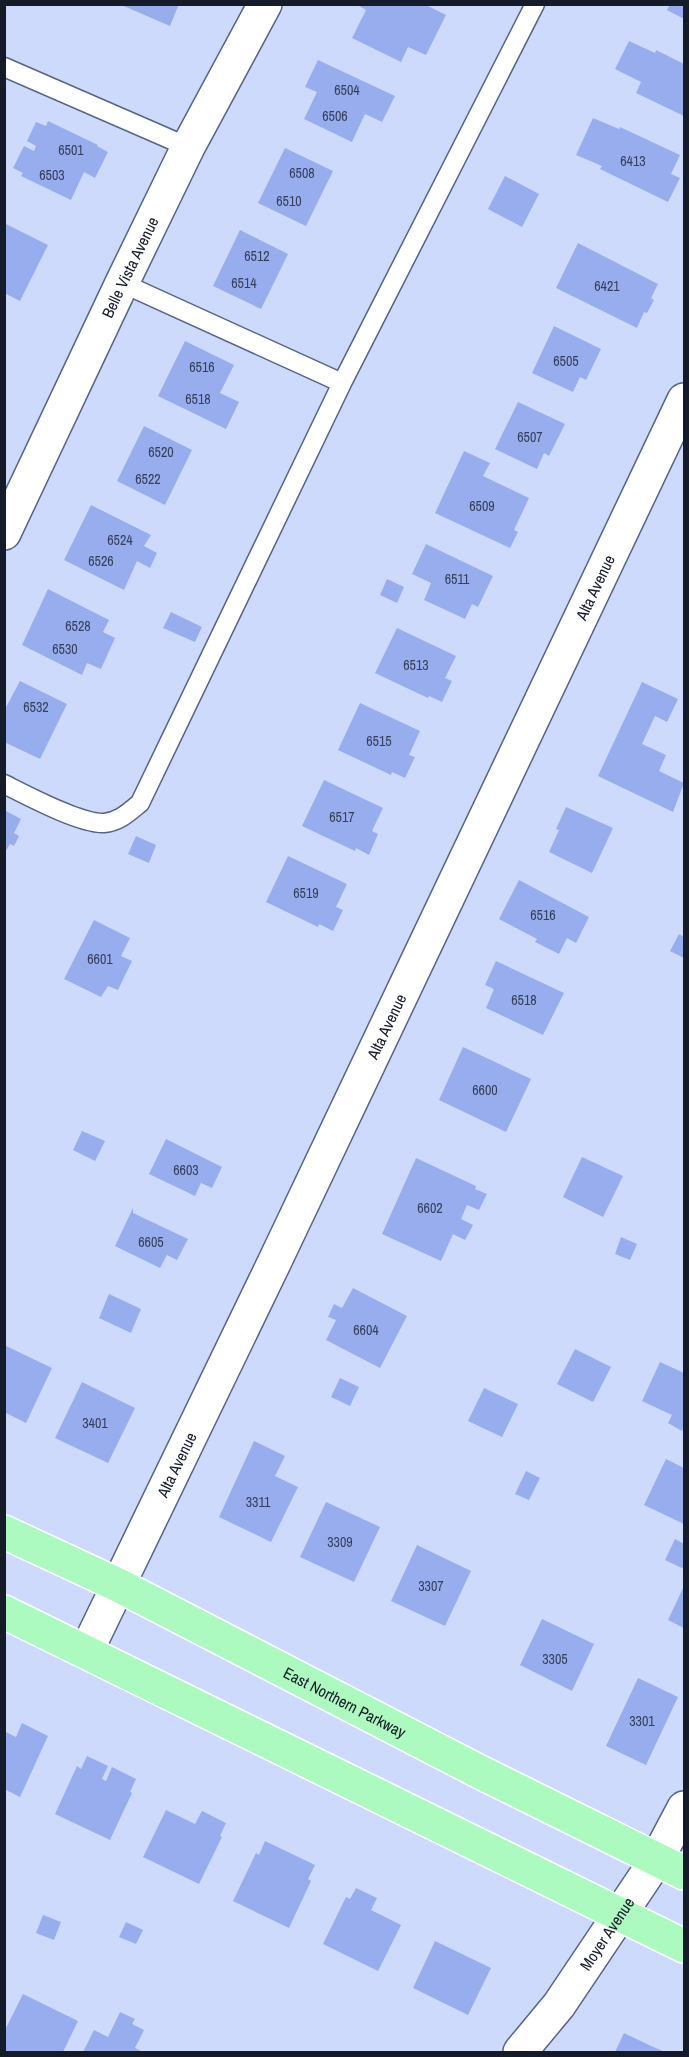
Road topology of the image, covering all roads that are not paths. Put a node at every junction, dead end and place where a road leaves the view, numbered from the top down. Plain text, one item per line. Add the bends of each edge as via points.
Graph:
1 (264, 4) edge
2 (535, 4) edge
3 (4, 67) edge
4 (188, 147) junction
5 (122, 283) junction
6 (342, 383) junction
7 (684, 400) edge
8 (4, 533) edge
9 (4, 784) edge
10 (4, 1532) edge
11 (118, 1585) junction
12 (4, 1612) edge
13 (86, 1652) junction
14 (684, 1808) edge
15 (671, 1866) edge
16 (620, 1914) junction
17 (684, 1946) edge
18 (520, 2052) edge

1 - 4 street, Belle Vista Avenue
2 - 6 lane
3 - 4 lane
4 - 5 street, Belle Vista Avenue
5 - 6 lane
5 - 8 street, Belle Vista Avenue
6 - 9 lane via 140,803 120,819 104,823 86,820
7 - 11 street, Alta Avenue
10 - 11 main road, East Northern Parkway
11 - 13 street, Alta Avenue
11 - 15 main road, East Northern Parkway
12 - 13 main road
13 - 16 main road
14 - 15 street, Moyer Avenue
15 - 16 street, Moyer Avenue
16 - 17 main road
16 - 18 street, Moyer Avenue via 559,2005

